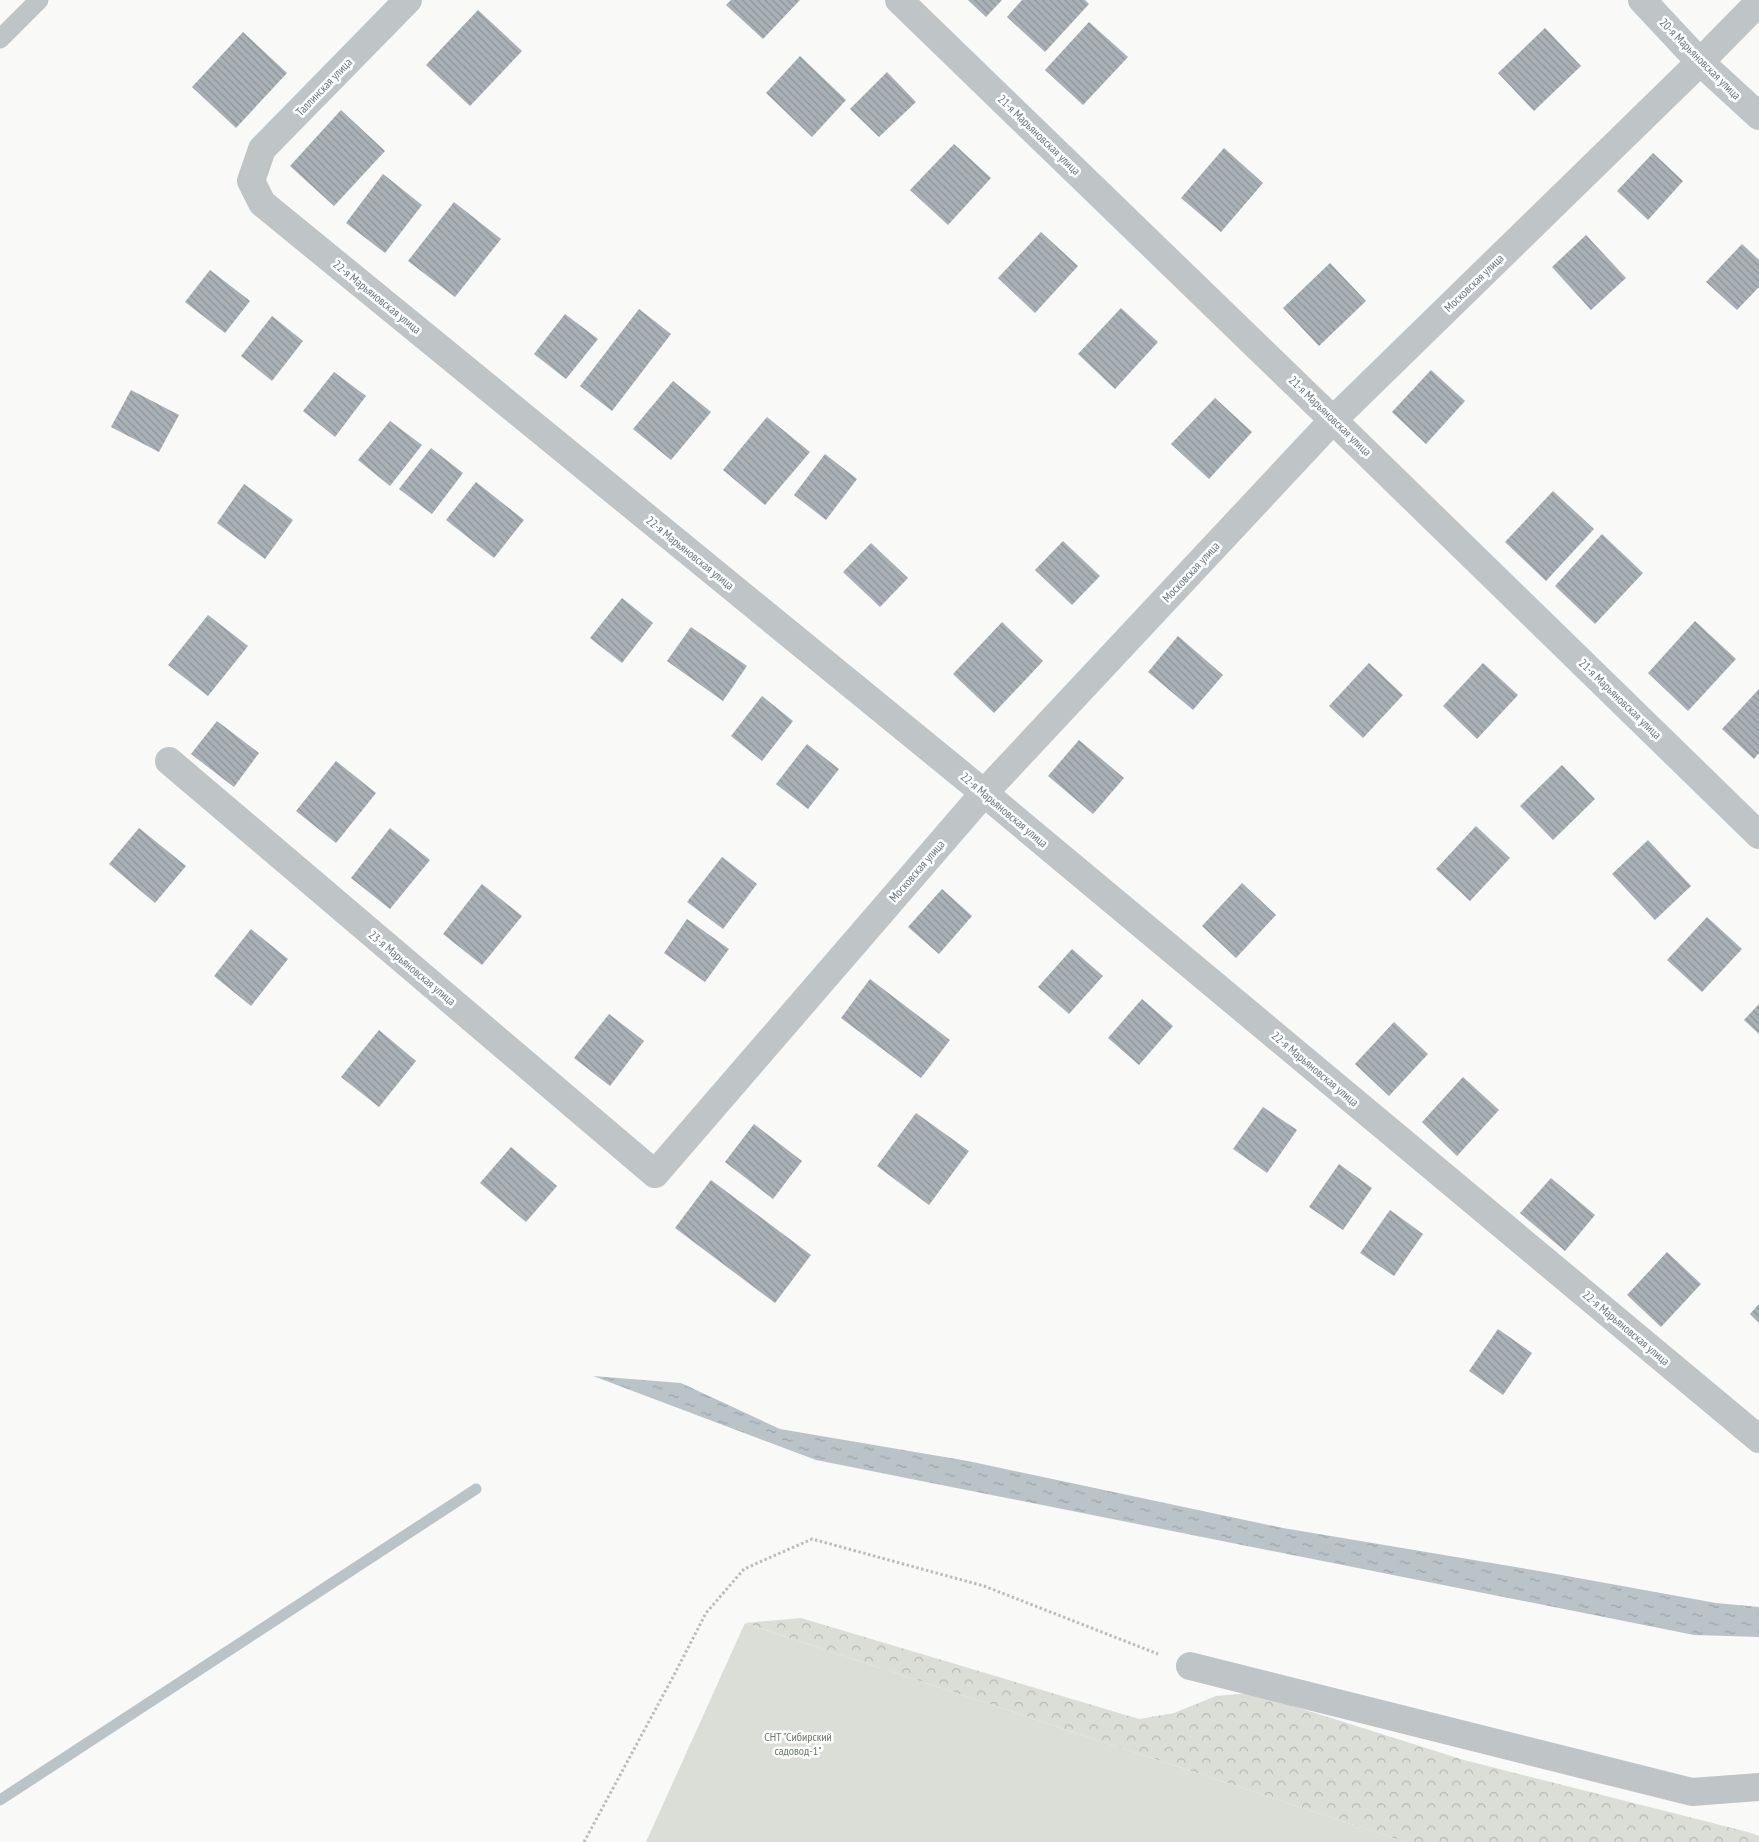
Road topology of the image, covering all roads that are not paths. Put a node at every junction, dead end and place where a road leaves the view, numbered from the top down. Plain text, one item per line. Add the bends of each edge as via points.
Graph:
1 (39, 0) edge
2 (408, 0) edge
3 (899, 0) edge
4 (1642, 0) edge
5 (1759, 2) edge
6 (0, 40) edge
7 (1700, 62) junction
8 (1759, 116) edge
9 (251, 180) joint
10 (1334, 420) junction
11 (169, 761) dead end
12 (984, 793) junction
13 (1759, 835) edge
14 (655, 1174) joint
15 (1759, 1439) edge
16 (1190, 1666) road end
17 (1759, 1787) edge

1 - 6 lane
2 - 9 street, Таллинская улица via 262,149
3 - 10 street, 21-я Марьяновская улица
4 - 7 street, 20-я Марьяновская улица
5 - 7 street, Московская улица
7 - 8 street, 20-я Марьяновская улица
7 - 10 street, Московская улица
9 - 12 street, 22-я Марьяновская улица via 262,203
10 - 12 street, Московская улица
10 - 13 street, 21-я Марьяновская улица
11 - 14 street, 23-я Марьяновская улица
12 - 14 street, Московская улица
12 - 15 street, 22-я Марьяновская улица
16 - 17 street via 1692,1792

